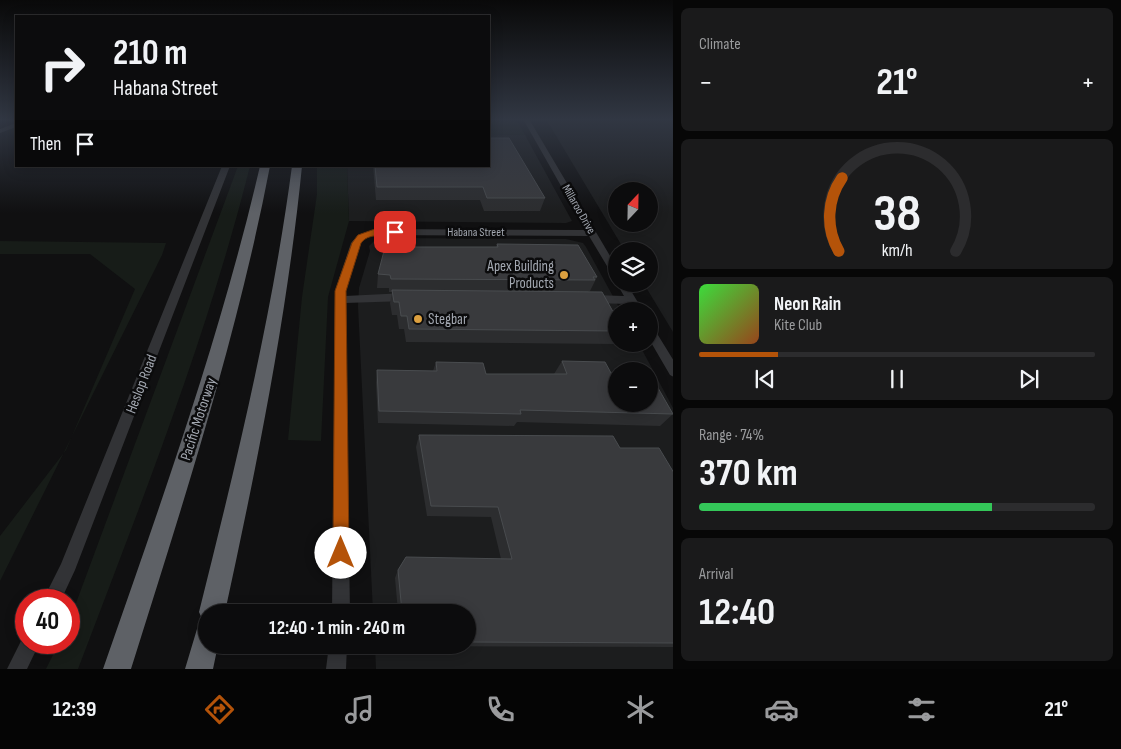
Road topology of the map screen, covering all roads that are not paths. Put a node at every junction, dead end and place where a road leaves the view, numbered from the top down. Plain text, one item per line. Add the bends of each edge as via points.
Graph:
1 (544, 150) edge
2 (226, 167) edge
3 (265, 167) edge
4 (297, 167) edge
5 (592, 233) junction
6 (608, 260) edge
7 (627, 292) edge
8 (417, 297) edge
9 (584, 299) edge
10 (340, 300) junction
11 (632, 300) joint
12 (658, 345) edge
13 (673, 370) edge
14 (58, 589) edge
15 (214, 604) edge
16 (341, 604) edge
17 (25, 654) edge
18 (202, 654) edge
19 (337, 654) edge
20 (17, 669) edge
21 (117, 669) edge
22 (199, 669) edge
23 (336, 669) edge

1 - 5 street, Millaroo Drive
2 - 14 street, Heslop Road via 126,424
3 - 21 highway, Pacific Motorway via 245,260 218,357
4 - 15 highway via 276,323
5 - 6 street, Millaroo Drive
5 - 10 street, Habana Street via 375,232 361,237 356,243
7 - 11 street
8 - 10 street
9 - 11 street
10 - 16 street
12 - 13 street
17 - 20 street
18 - 22 highway
19 - 23 street

